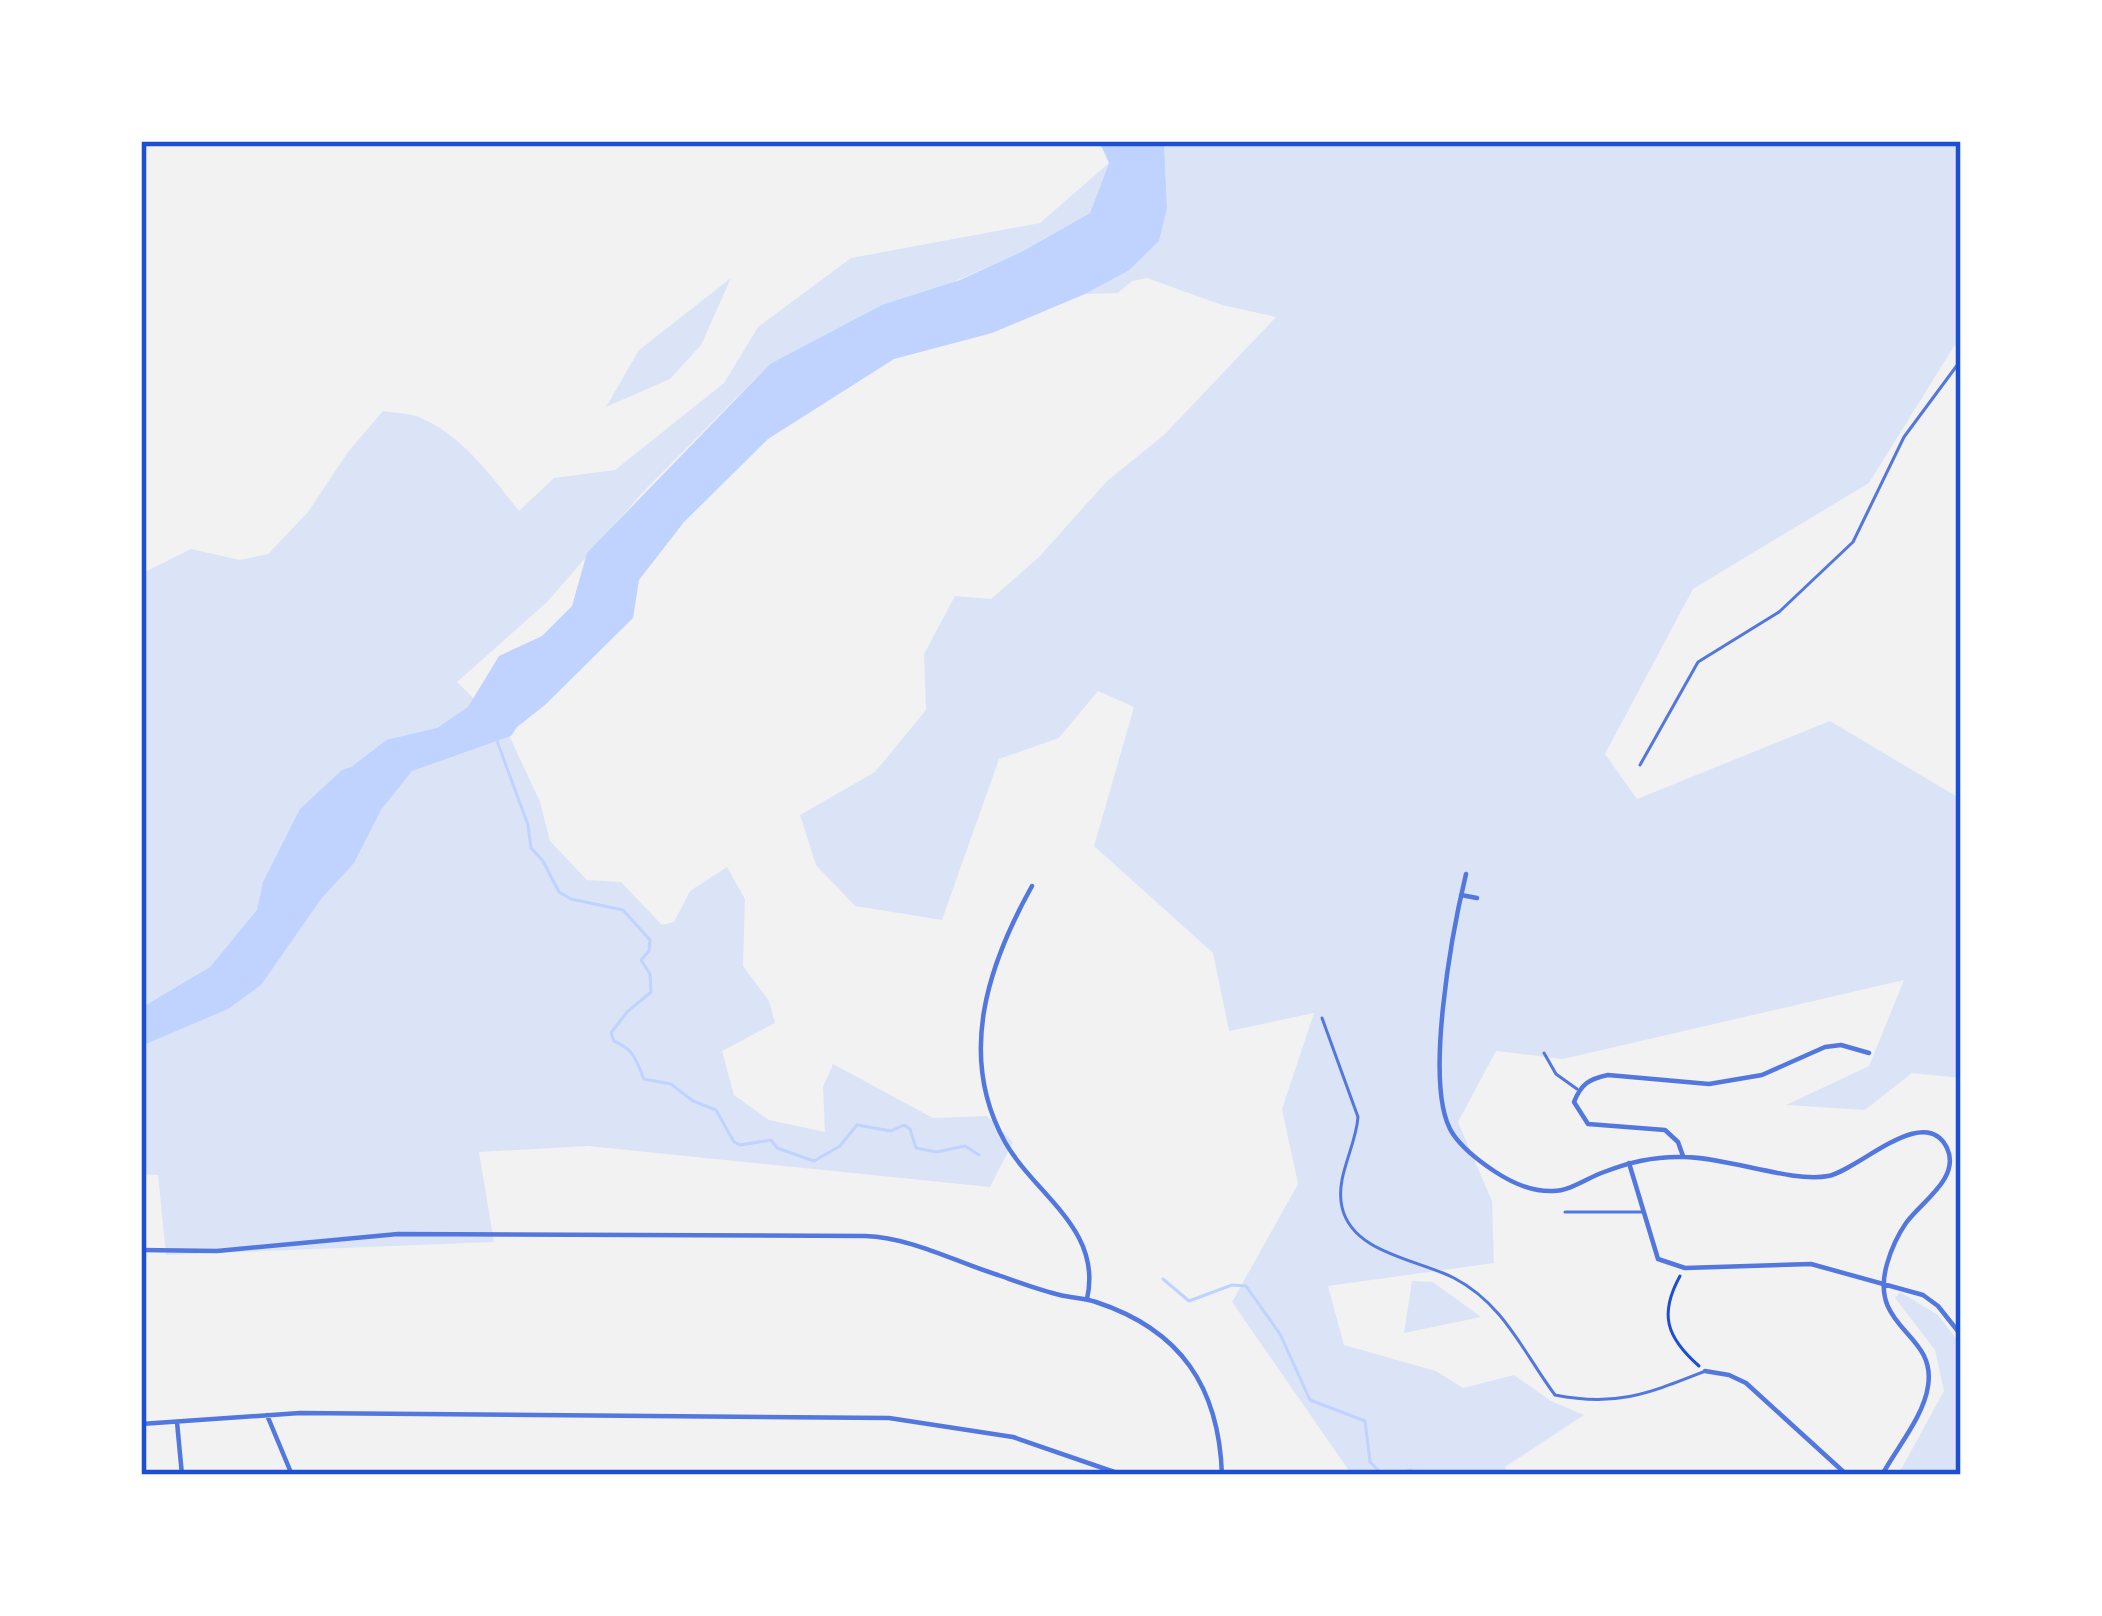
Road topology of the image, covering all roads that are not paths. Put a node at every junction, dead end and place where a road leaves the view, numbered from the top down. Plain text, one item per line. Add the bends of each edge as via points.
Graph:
1 (1961, 360) edge
2 (1640, 765) dead end
3 (1466, 874) dead end
4 (1032, 886) dead end
5 (1461, 895) junction
6 (1477, 898) dead end
7 (1322, 1018) dead end
8 (1869, 1053) dead end
9 (1544, 1054) dead end
10 (1579, 1090) junction
11 (1683, 1156) junction
12 (1629, 1163) junction
13 (1565, 1212) dead end
14 (1644, 1213) junction
15 (141, 1250) edge
16 (1883, 1284) junction
17 (1087, 1299) junction
18 (1961, 1335) edge
19 (1705, 1371) joint
20 (267, 1415) junction
21 (177, 1422) junction
22 (141, 1424) edge
23 (182, 1475) edge
24 (292, 1475) edge
25 (1123, 1475) edge
26 (1222, 1475) edge
27 (1847, 1475) edge
28 (1882, 1475) edge

1 - 2 lane via 1904,437 1853,542 1779,612 1698,662
3 - 5 street
4 - 17 street via 991,971 982,1064 1003,1138 1086,1249
5 - 6 street
5 - 12 street via 1440,1053 1451,1132 1479,1161 1536,1191 1559,1192
7 - 19 lane via 1358,1117 1340,1187 1354,1232 1484,1298 1555,1395 1639,1398
8 - 10 street via 1840,1045 1762,1075 1709,1084 1608,1076
9 - 10 lane
10 - 11 street via 1574,1102 1588,1124 1665,1130
11 - 12 street
11 - 16 street via 1816,1178 1855,1166 1911,1132 1936,1135 1948,1150 1948,1172 1904,1226
12 - 14 street
13 - 14 lane
14 - 16 street via 1655,1257 1684,1268 1801,1263
15 - 17 street via 398,1234 878,1237
16 - 18 street via 1931,1300
16 - 28 street via 1888,1311 1920,1349 1929,1375
17 - 26 street via 1151,1327 1189,1364 1215,1415
19 - 27 street via 1747,1383
20 - 21 street
20 - 24 street
20 - 25 street via 889,1418 1013,1437
21 - 22 street
21 - 23 street

